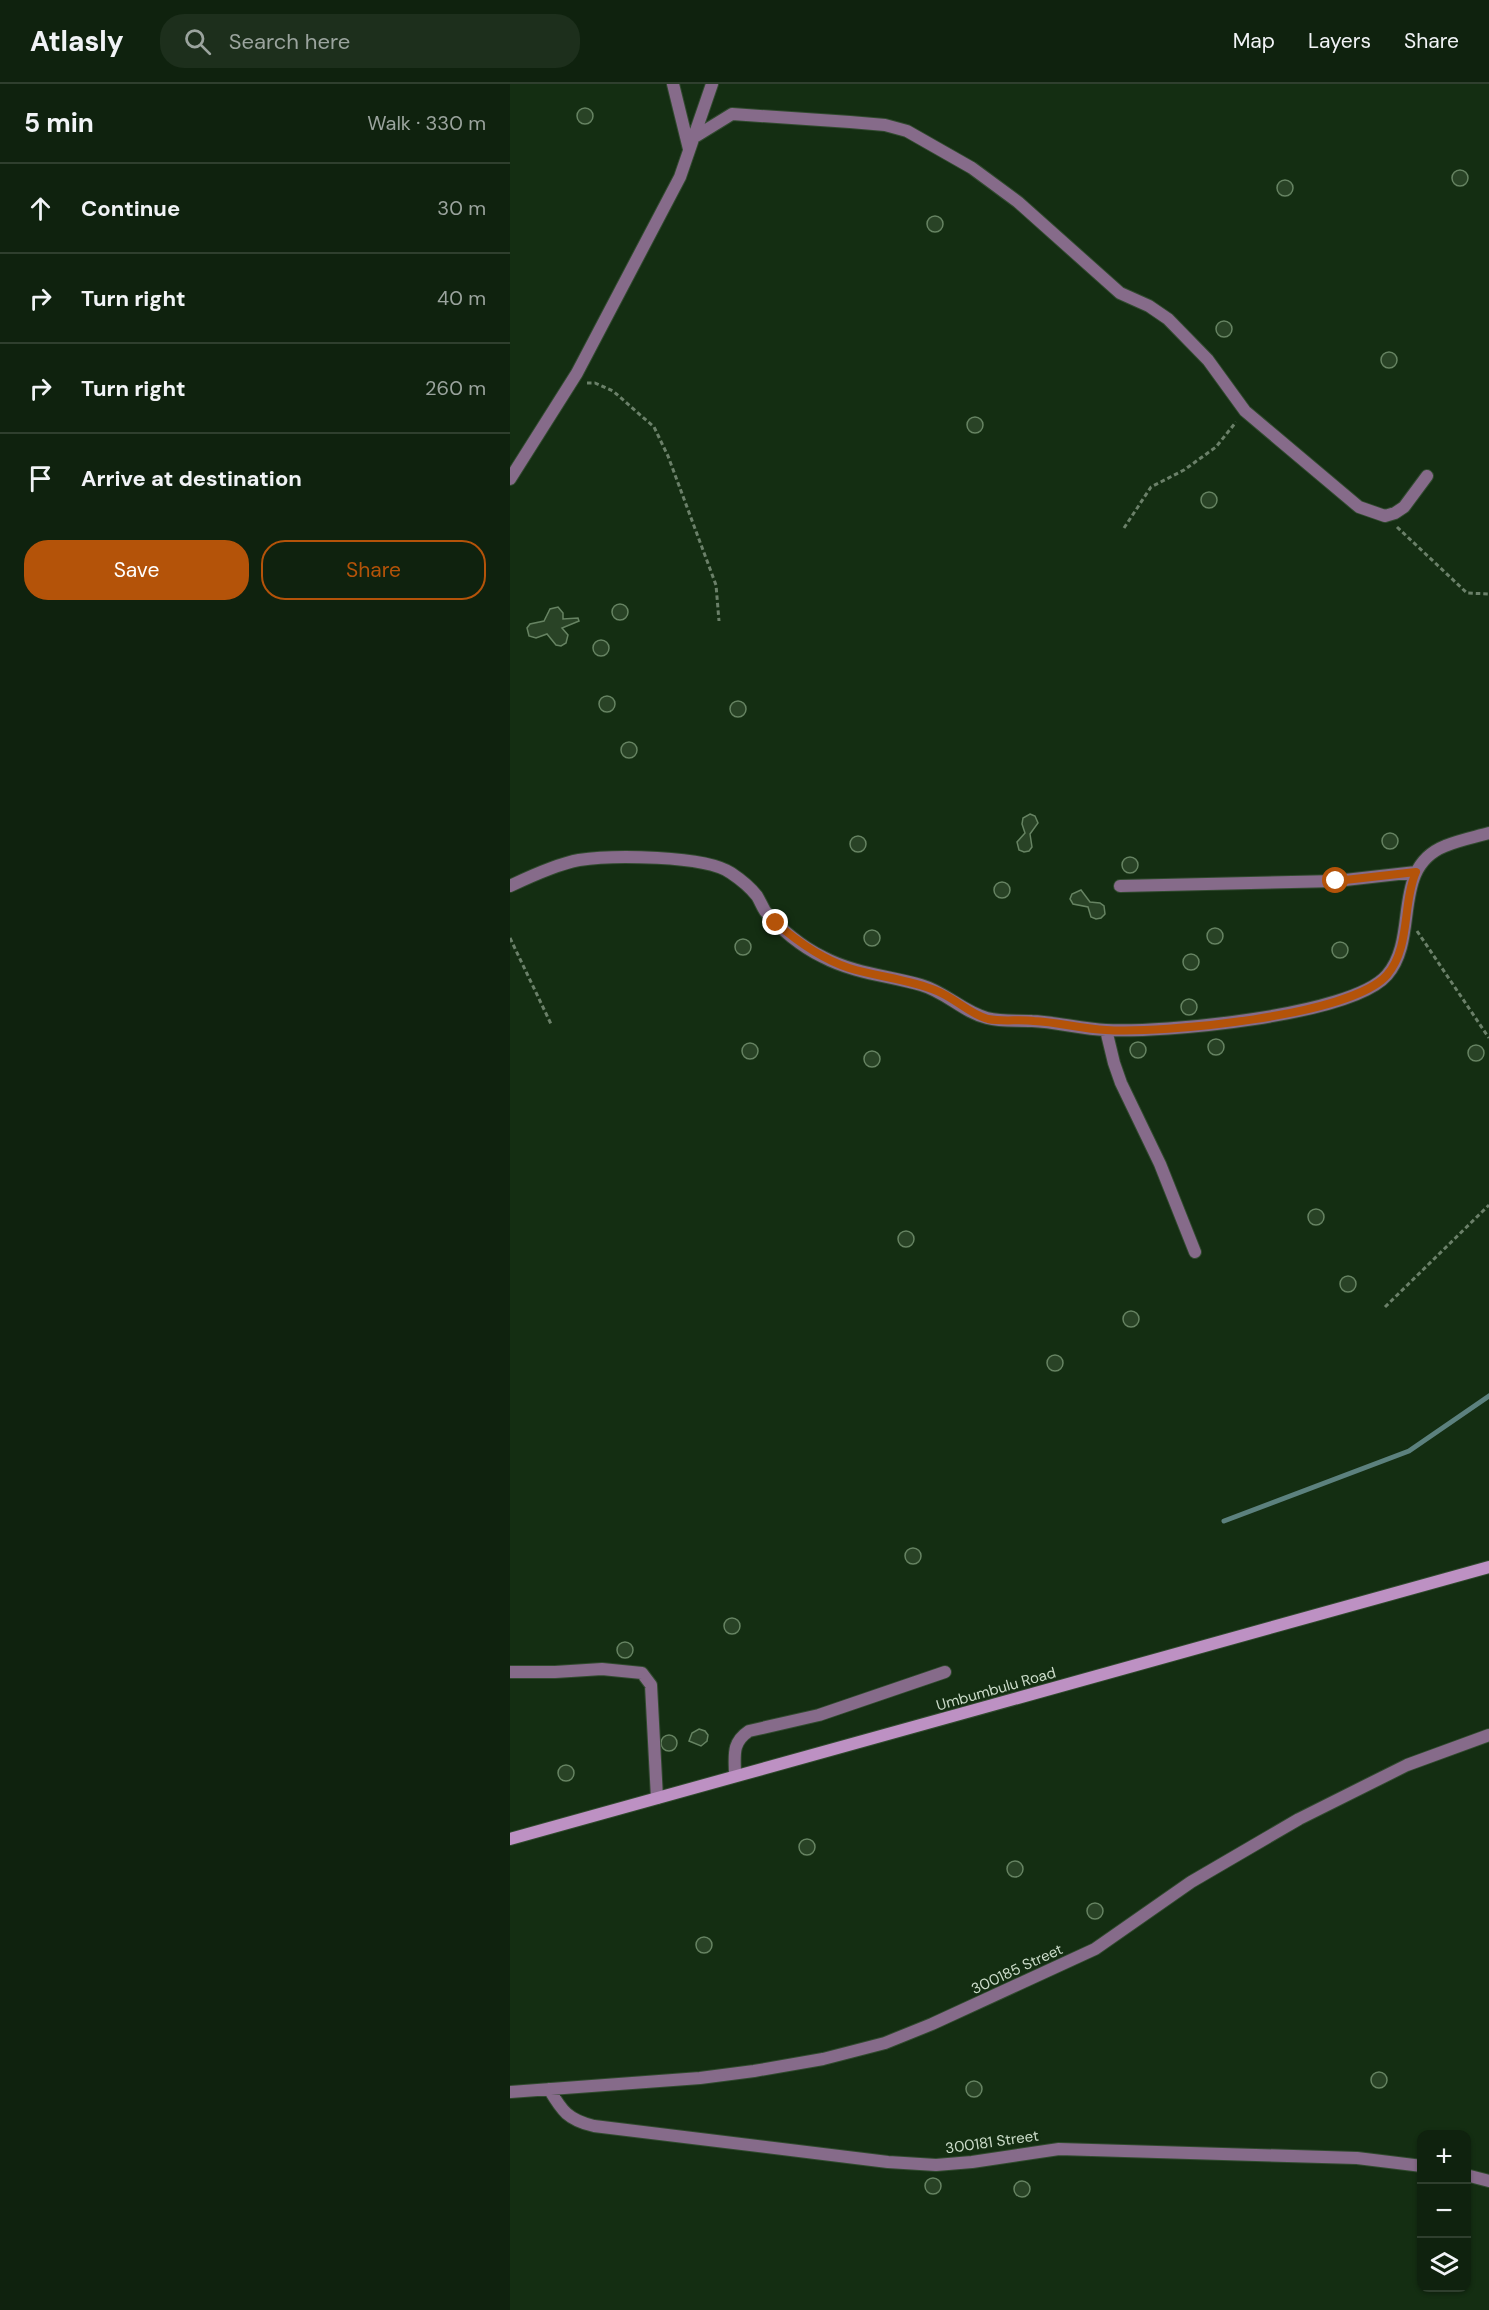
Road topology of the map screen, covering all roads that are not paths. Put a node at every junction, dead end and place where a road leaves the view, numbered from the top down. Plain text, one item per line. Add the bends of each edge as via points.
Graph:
1 (673, 84) edge
2 (712, 84) edge
3 (691, 144) junction
4 (1427, 476) dead end
5 (510, 479) edge
6 (1489, 833) edge
7 (1416, 872) junction
8 (510, 886) edge
9 (1120, 886) dead end
10 (1106, 1030) junction
11 (1195, 1252) dead end
12 (1489, 1567) edge
13 (510, 1672) edge
14 (945, 1672) dead end
15 (1489, 1734) edge
16 (735, 1776) junction
17 (657, 1798) junction
18 (510, 1839) edge
19 (549, 2089) junction
20 (510, 2092) edge
21 (1417, 2165) edge
22 (1471, 2176) edge
23 (1489, 2181) edge

1 - 3 street
2 - 3 street
3 - 4 street via 732,114 885,125 908,131 972,168 1018,202 1120,293 1168,319 1208,360 1245,411 1359,507 1385,516 1395,513
3 - 5 street via 675,188 615,305 571,384
6 - 7 street via 1444,846 1428,856
7 - 9 street via 1336,881
7 - 10 street via 1400,950 1386,976 1368,990 1304,1010 1194,1027
8 - 10 street via 578,860 633,858 700,863 729,871 756,896 776,923 822,957 849,968 924,986 988,1019 1033,1020
10 - 11 street via 1121,1083 1164,1172
12 - 16 main road, Umbumbulu Road
13 - 17 street via 602,1669 642,1673 651,1685
14 - 16 street via 819,1715 749,1731 736,1745
15 - 19 street, 300185 Street via 1407,1765 1299,1819 1191,1882 1095,1949 885,2043 823,2060 754,2071
16 - 17 main road, Umbumbulu Road
17 - 18 main road, Umbumbulu Road
19 - 20 street, 300185 Street
19 - 21 street, 300181 Street via 576,2122 594,2126 888,2162 936,2165 1059,2149 1357,2158
22 - 23 street

